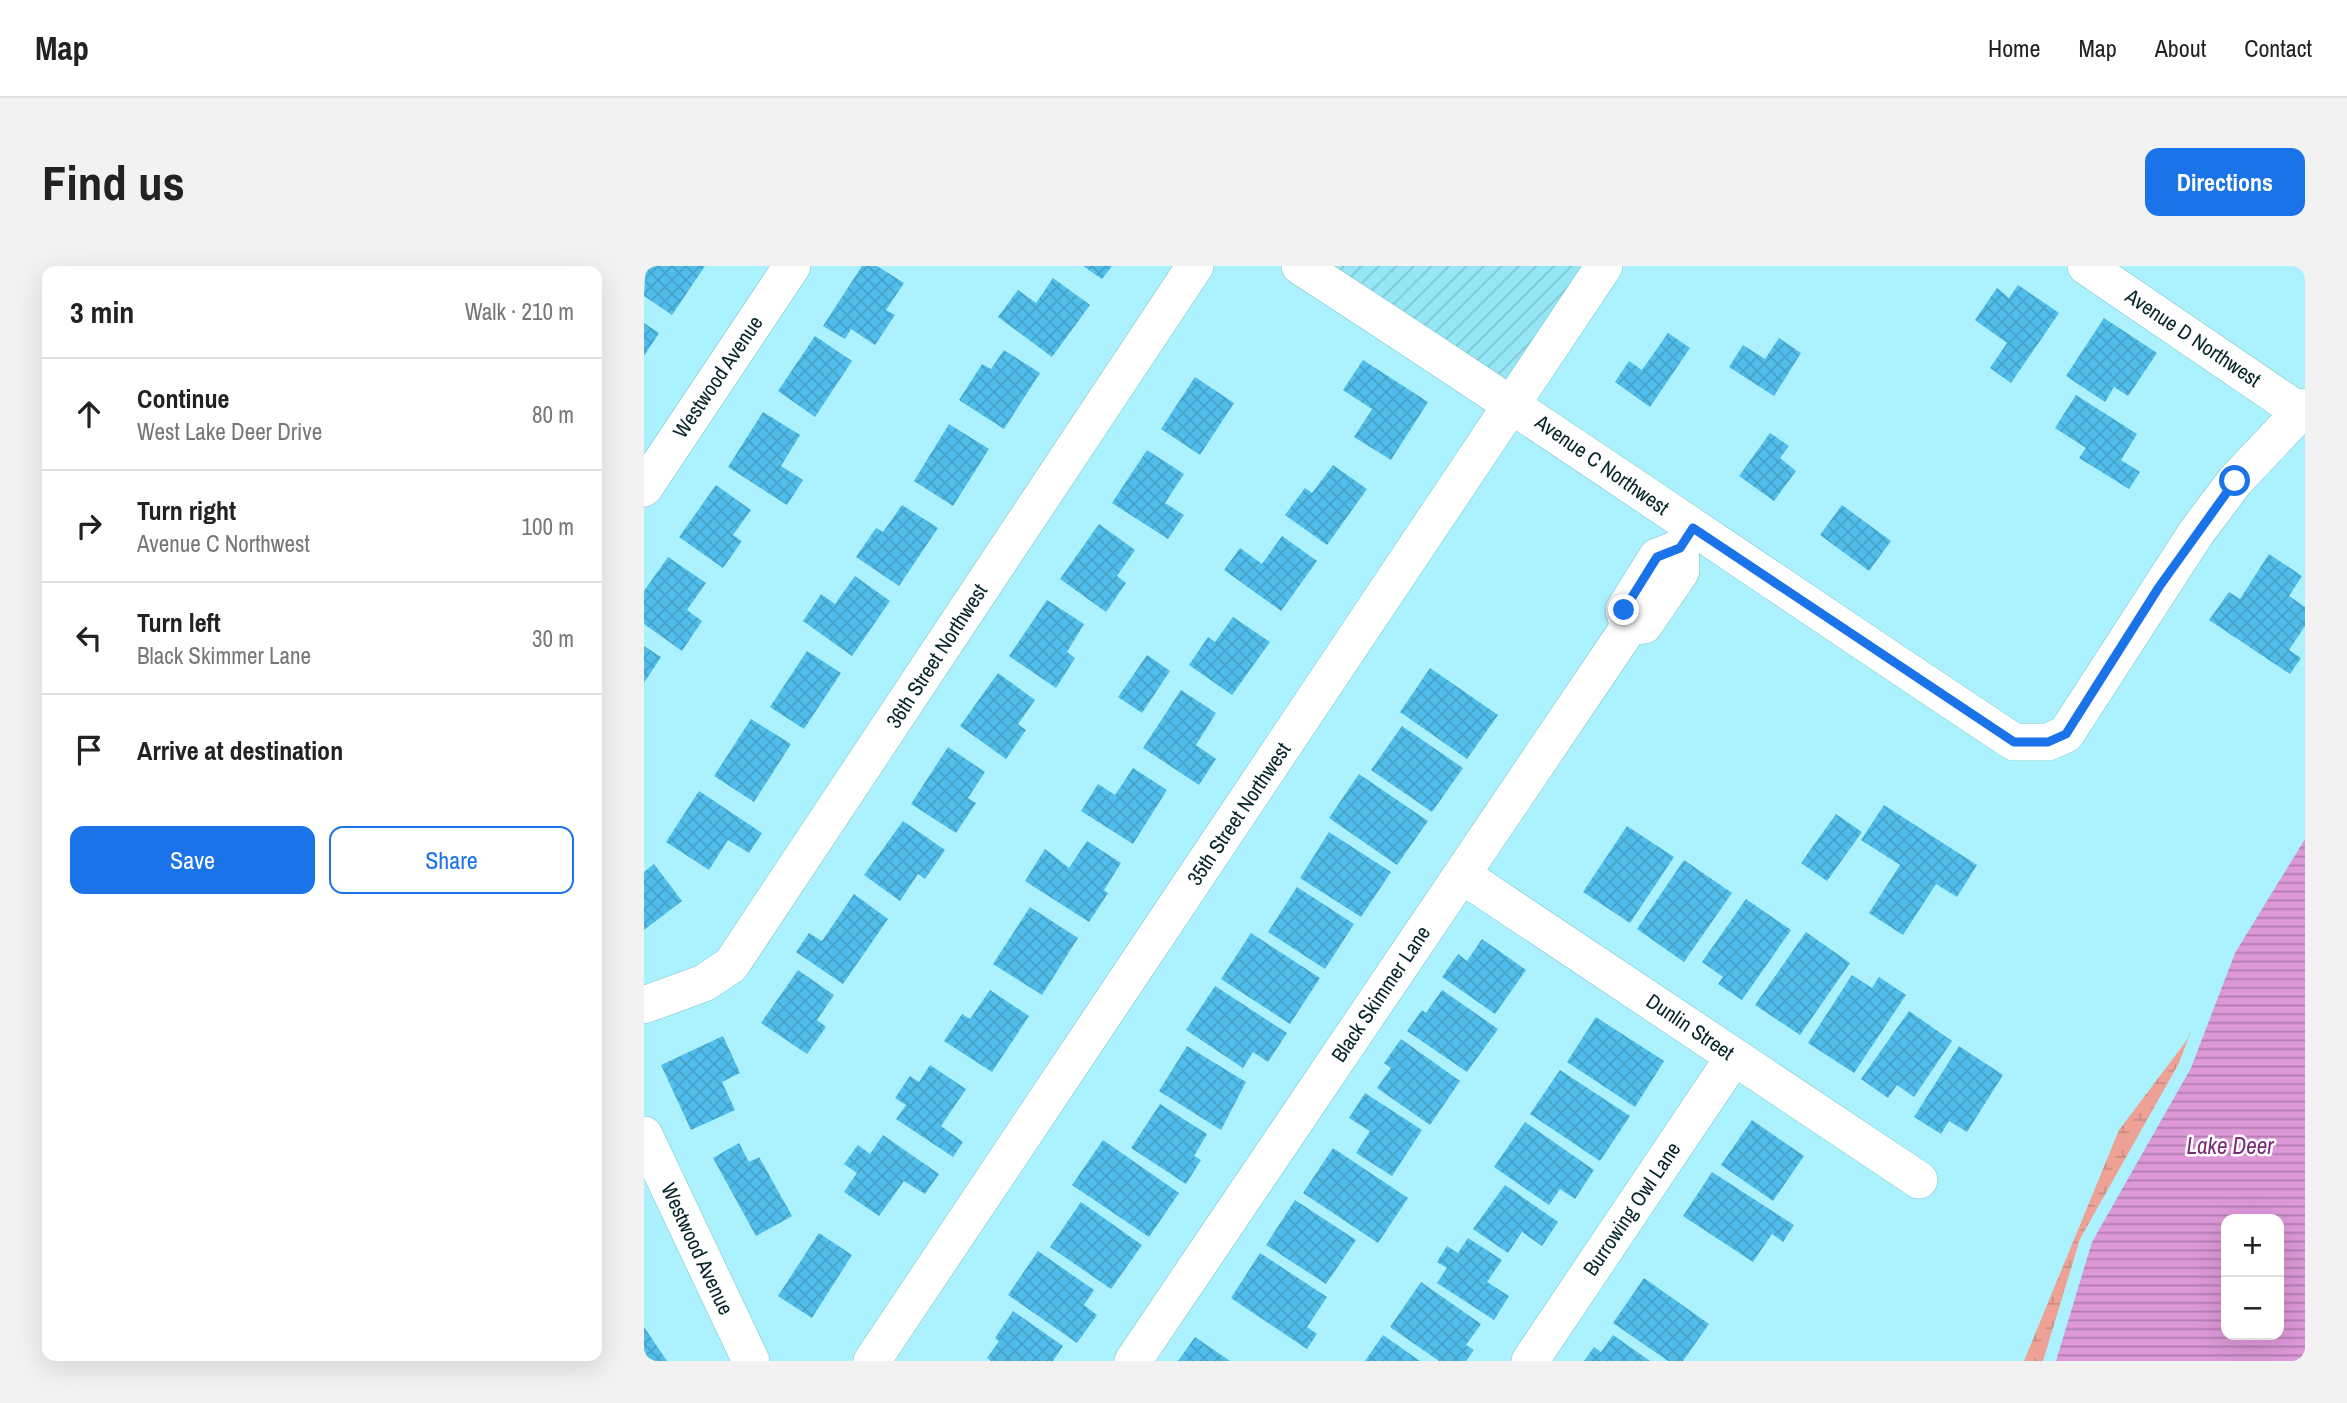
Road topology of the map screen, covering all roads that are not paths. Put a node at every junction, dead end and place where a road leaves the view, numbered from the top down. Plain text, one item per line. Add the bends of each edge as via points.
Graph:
1 (792, 266) edge
2 (1195, 266) edge
3 (1300, 266) edge
4 (1604, 266) edge
5 (2086, 266) edge
6 (1514, 404) junction
7 (2302, 409) edge
8 (644, 488) edge
9 (1687, 538) junction
10 (1461, 875) junction
11 (644, 1005) edge
12 (1734, 1057) junction
13 (644, 1135) edge
14 (1919, 1180) dead end
15 (751, 1361) edge
16 (873, 1361) edge
17 (1133, 1361) edge
18 (1530, 1361) edge

1 - 8 street, Westwood Avenue
2 - 11 street, 36th Street Northwest via 731,965 704,983
3 - 6 street, Avenue C Northwest
4 - 6 street, 35th Street Northwest
5 - 7 street, Avenue D Northwest
6 - 9 street, Avenue C Northwest
6 - 16 street, 35th Street Northwest
7 - 9 street, Avenue C Northwest via 2235,481 2196,533 2066,734 2048,742 2014,742
9 - 10 street, Black Skimmer Lane via 1681,571 1644,625 1629,627
10 - 12 street, Dunlin Street
10 - 17 street, Black Skimmer Lane
12 - 14 street, Dunlin Street
12 - 18 street, Burrowing Owl Lane
13 - 15 street, Westwood Avenue

